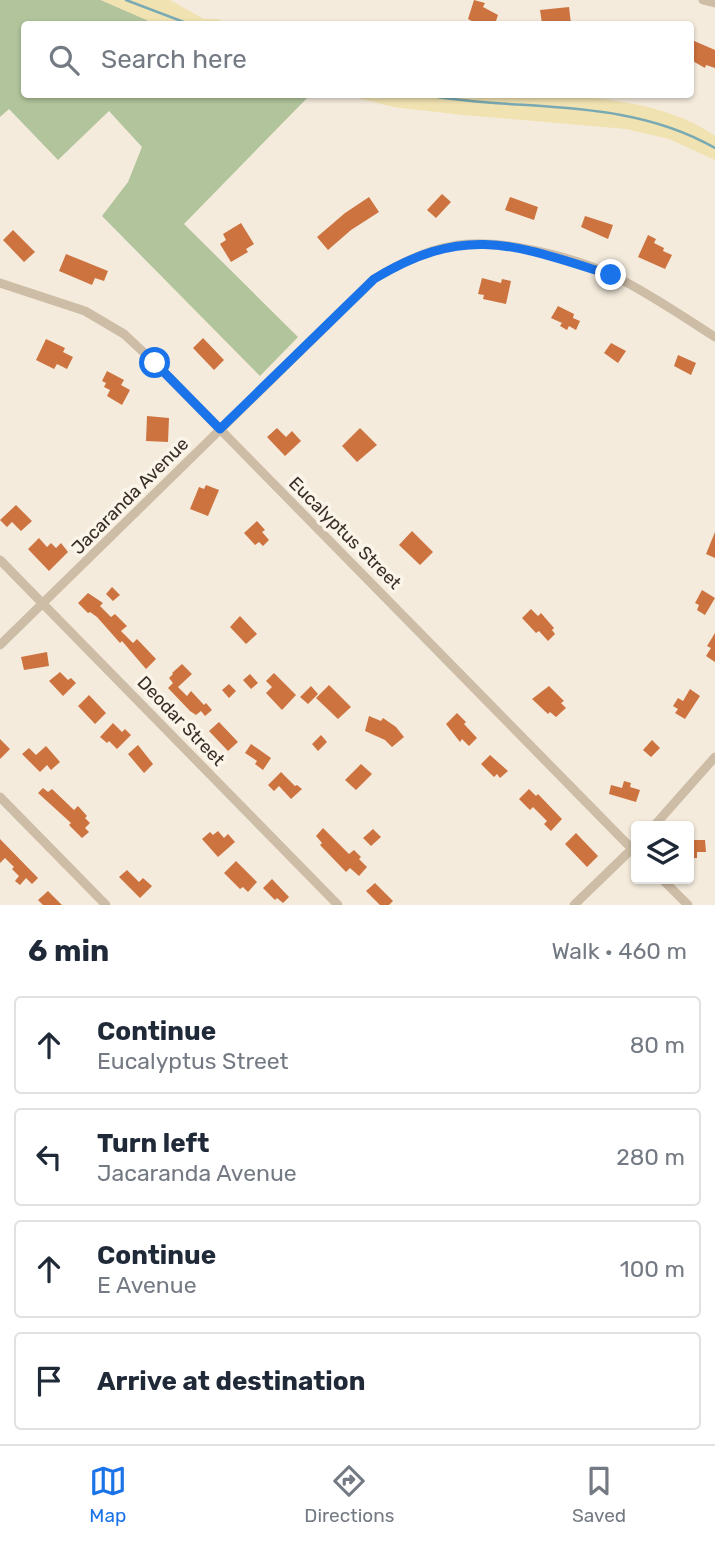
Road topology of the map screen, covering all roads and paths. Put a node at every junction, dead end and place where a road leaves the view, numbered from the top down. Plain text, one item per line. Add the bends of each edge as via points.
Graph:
1 (704, 0) edge
2 (715, 3) edge
3 (0, 283) edge
4 (715, 337) edge
5 (220, 429) junction
6 (0, 560) edge
7 (43, 604) junction
8 (0, 645) edge
9 (715, 757) edge
10 (0, 797) edge
11 (658, 821) edge
12 (631, 845) edge
13 (631, 853) edge
14 (667, 884) edge
15 (106, 905) edge
16 (338, 905) edge
17 (574, 905) edge
18 (688, 905) edge

1 - 2 street
3 - 5 street, Eucalyptus Street via 56,300 124,334
4 - 5 street, Jacaranda Avenue via 611,275 489,243 454,245 401,263 374,279
5 - 7 street, Jacaranda Avenue
5 - 12 street, Eucalyptus Street
6 - 7 street, Deodar Street
7 - 8 street, Jacaranda Avenue
7 - 16 street, Deodar Street
9 - 11 street
10 - 15 street
13 - 17 street
14 - 18 street

